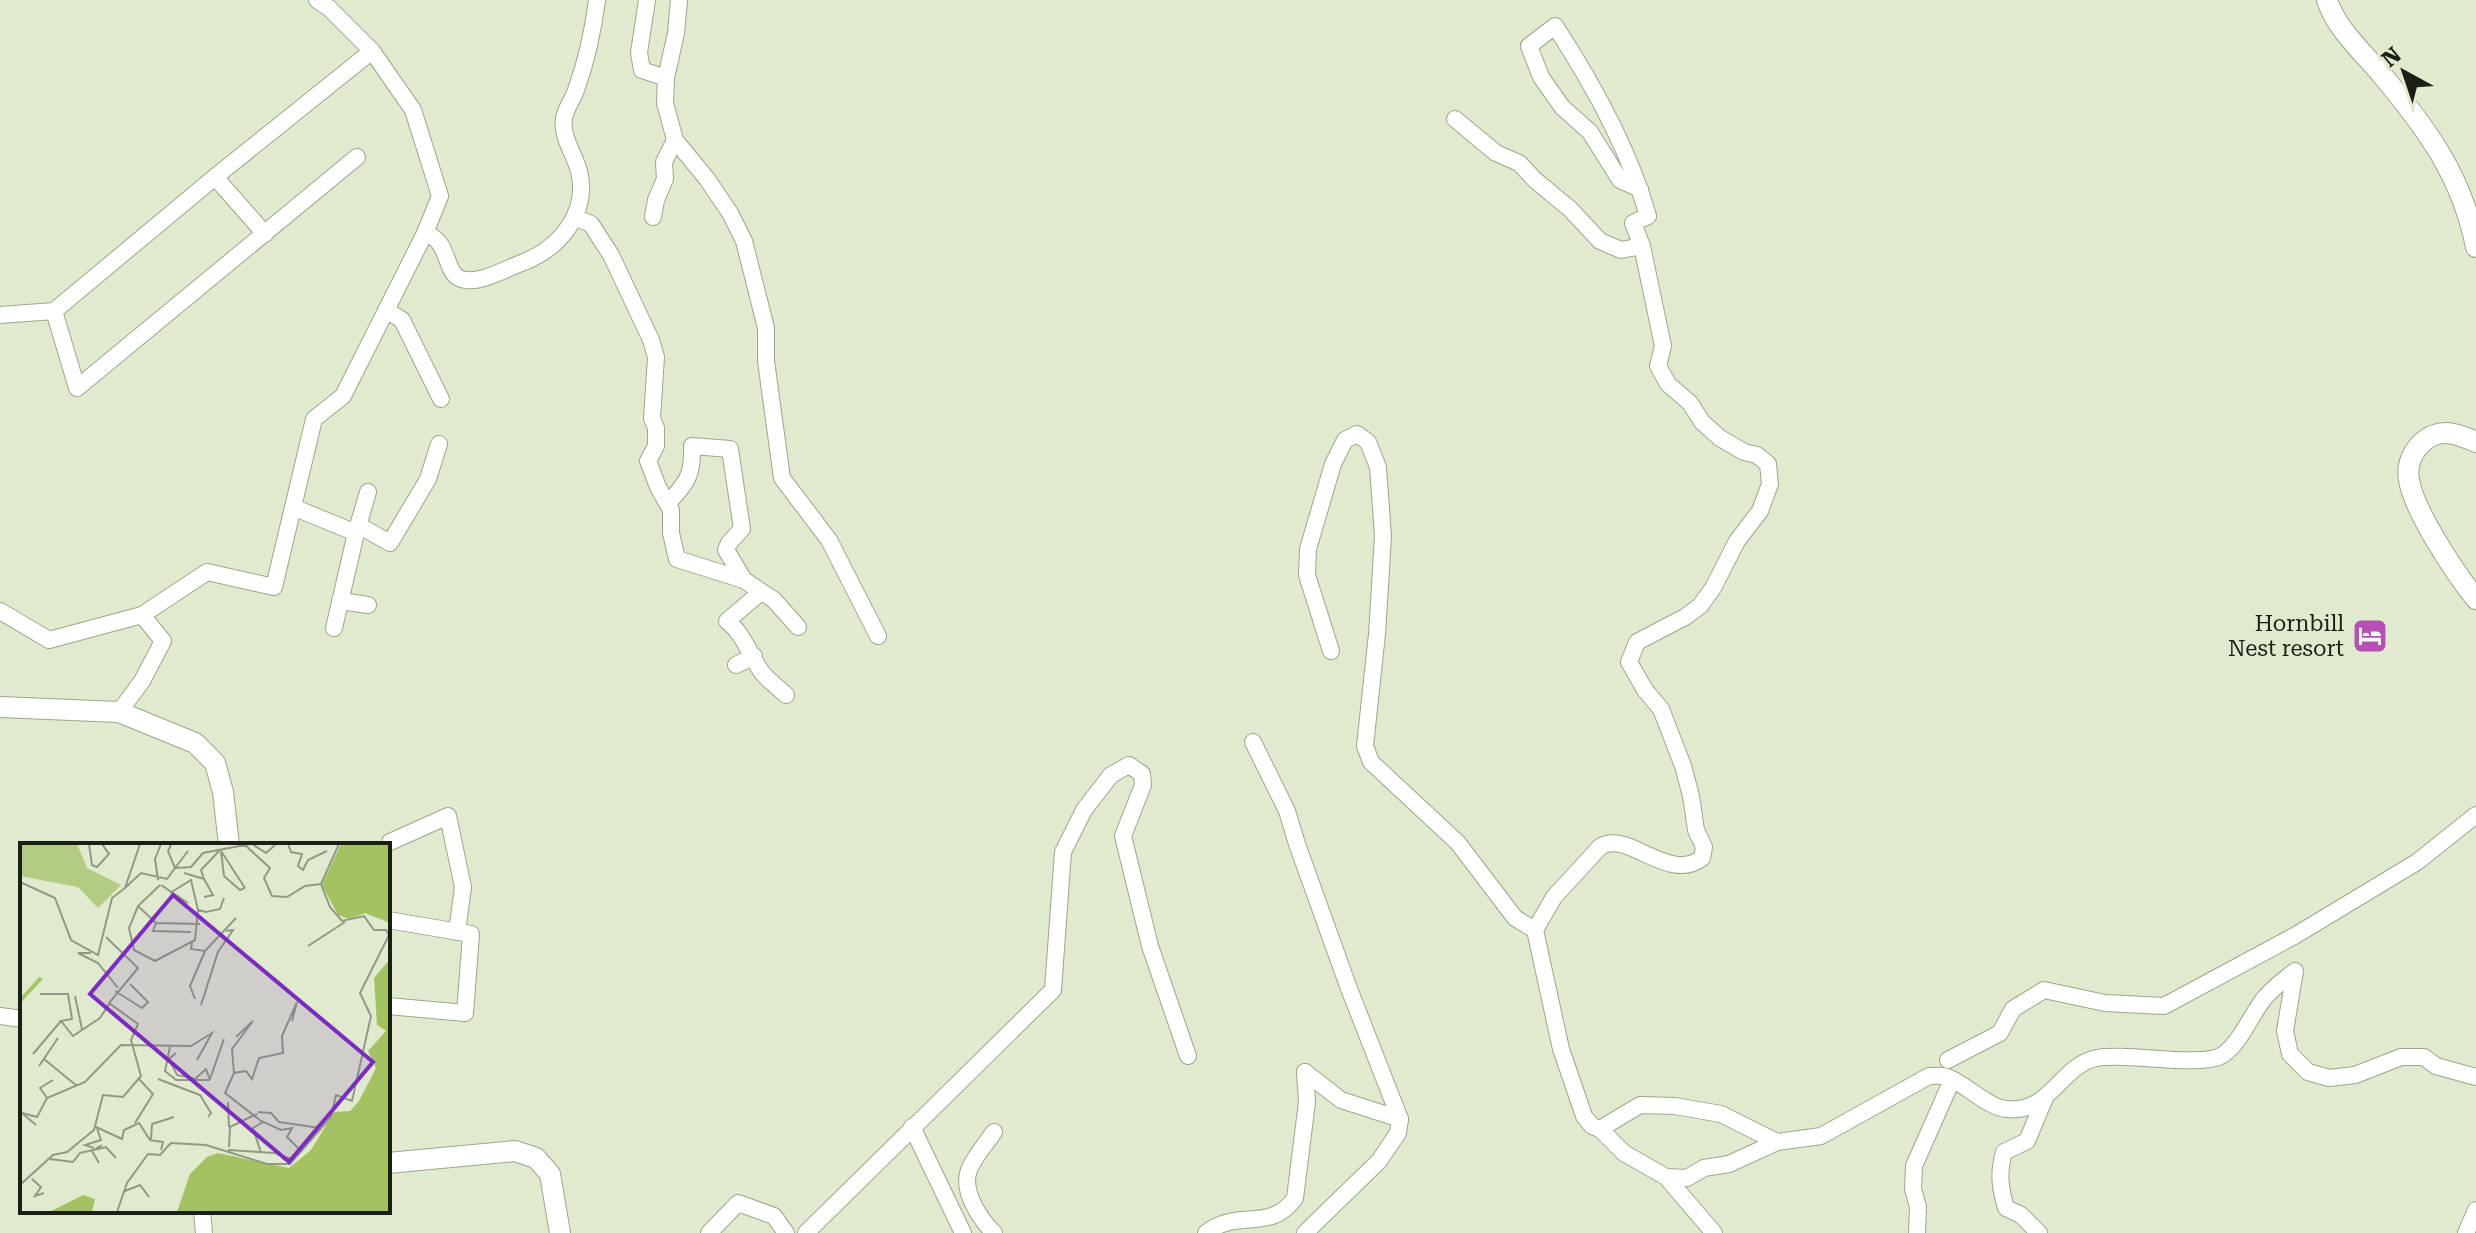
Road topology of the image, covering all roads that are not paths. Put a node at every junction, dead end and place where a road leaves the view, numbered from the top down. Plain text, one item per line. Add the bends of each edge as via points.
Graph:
1 (317, 0) edge
2 (597, 0) edge
3 (647, 0) edge
4 (679, 0) edge
5 (2327, 0) edge
6 (372, 51) junction
7 (666, 78) junction
8 (1455, 119) dead end
9 (675, 140) junction
10 (357, 157) dead end
11 (215, 177) junction
12 (1640, 189) junction
13 (653, 217) dead end
14 (576, 218) junction
15 (425, 233) junction
16 (265, 234) junction
17 (1642, 246) junction
18 (2476, 247) edge
19 (386, 310) junction
20 (54, 311) junction
21 (0, 315) edge
22 (441, 399) dead end
23 (2476, 442) edge
24 (439, 444) dead end
25 (368, 492) dead end
26 (668, 503) junction
27 (293, 507) junction
28 (357, 529) junction
29 (744, 580) junction
30 (761, 592) junction
31 (2476, 599) edge
32 (340, 601) junction
33 (368, 605) dead end
34 (0, 611) edge
35 (142, 615) junction
36 (798, 627) dead end
37 (334, 628) dead end
38 (878, 636) dead end
39 (1331, 651) dead end
40 (754, 656) junction
41 (736, 665) dead end
42 (786, 695) dead end
43 (0, 707) edge
44 (119, 712) junction
45 (1253, 742) dead end
46 (2476, 815) edge
47 (390, 842) dead end
48 (229, 843) edge
49 (390, 920) edge
50 (1535, 930) junction
51 (457, 932) junction
52 (390, 1006) edge
53 (0, 1016) edge
54 (20, 1019) edge
55 (1188, 1056) dead end
56 (1948, 1060) dead end
57 (2476, 1077) edge
58 (1952, 1080) junction
59 (2045, 1098) junction
60 (1400, 1119) junction
61 (912, 1127) junction
62 (1600, 1129) junction
63 (994, 1132) dead end
64 (1777, 1142) junction
65 (390, 1163) edge
66 (1666, 1177) junction
67 (2476, 1210) edge
68 (202, 1213) edge
69 (204, 1233) edge
70 (560, 1233) edge
71 (709, 1233) edge
72 (786, 1233) edge
73 (806, 1233) edge
74 (963, 1233) edge
75 (994, 1233) edge
76 (1206, 1233) edge
77 (1305, 1233) edge
78 (1714, 1233) edge
79 (1917, 1233) edge
80 (2039, 1233) edge
81 (2466, 1233) edge

1 - 6 street
2 - 14 street via 591,42 564,117 579,172
3 - 7 street via 639,53 642,70
4 - 7 street
5 - 18 main road via 2344,33 2437,145
6 - 11 street
6 - 15 street via 413,110 440,196
7 - 9 street via 665,103
8 - 17 street via 1496,153 1519,163 1600,241 1621,250
9 - 13 street via 664,162 665,179
9 - 38 street via 707,179 744,241 766,328 782,478 829,540
10 - 16 street
11 - 16 street
11 - 20 street
12 - 12 street via 1588,80 1555,26 1529,46 1541,77 1562,107 1590,132 1620,180
12 - 17 street via 1648,216 1633,223
14 - 15 street via 537,257 464,280 455,276 435,236
14 - 26 street via 591,224 611,255 651,340 656,357 656,446 648,461
15 - 19 street
16 - 20 street via 77,388
17 - 50 street via 1663,346 1658,366 1702,422 1768,464 1770,484 1760,511 1700,606 1637,642 1629,662 1661,709 1683,766 1704,847 1702,858 1694,864 1673,864 1607,842 1554,897
19 - 22 street via 402,320
19 - 27 street via 343,396 314,419
20 - 21 street
23 - 31 main road via 2458,434 2432,435 2412,456 2409,480 2417,504
24 - 28 street via 428,479 390,543
25 - 28 street
26 - 29 street via 677,559
26 - 29 street via 685,484 692,446 730,449 742,529 726,550
27 - 28 street
27 - 35 street via 274,587 207,572
28 - 32 street
29 - 30 street
30 - 36 street
30 - 40 street via 727,621
32 - 33 street
32 - 37 street
34 - 35 street via 49,640
35 - 44 street via 163,641
39 - 50 street via 1307,575 1308,549 1333,464 1345,440 1357,434 1368,442 1378,467 1383,536 1365,746 1371,762 1458,843 1515,918
40 - 41 street
40 - 42 street via 761,672
43 - 44 main road
44 - 48 main road via 195,743 215,763
45 - 60 street via 1287,811
46 - 56 street via 2417,862 2164,1006 2105,1003 2044,990 2013,1009 2000,1033
47 - 51 street via 448,816 463,887
49 - 51 street
50 - 62 street via 1561,1049 1584,1116
51 - 52 street via 471,934 465,1013
53 - 54 street
55 - 61 street via 1150,946 1123,836 1143,785 1142,774 1129,765 1111,775 1084,810 1063,852 1053,990
57 - 59 street via 2436,1066 2424,1057 2401,1057 2355,1075 2329,1078 2308,1072 2290,1054 2285,1031 2295,971 2264,998 2224,1054 2210,1061 2139,1056 2084,1061
58 - 59 street via 2002,1109 2024,1109
58 - 64 street via 1929,1076 1821,1136
58 - 79 street via 1914,1166
59 - 80 street via 2027,1141 2004,1152 1999,1187 2006,1208
60 - 76 street via 1341,1100 1305,1072 1307,1102 1295,1198 1287,1211 1271,1218 1231,1221
60 - 77 street via 1398,1133 1379,1161
61 - 73 street
61 - 74 street
62 - 64 street via 1640,1105 1675,1106 1721,1114
62 - 66 street via 1624,1153
63 - 75 street via 968,1172 981,1220
64 - 66 street via 1687,1178
65 - 70 main road via 515,1151 536,1158 550,1174
66 - 78 street
67 - 81 street
68 - 69 street
71 - 72 street via 738,1203 774,1216

